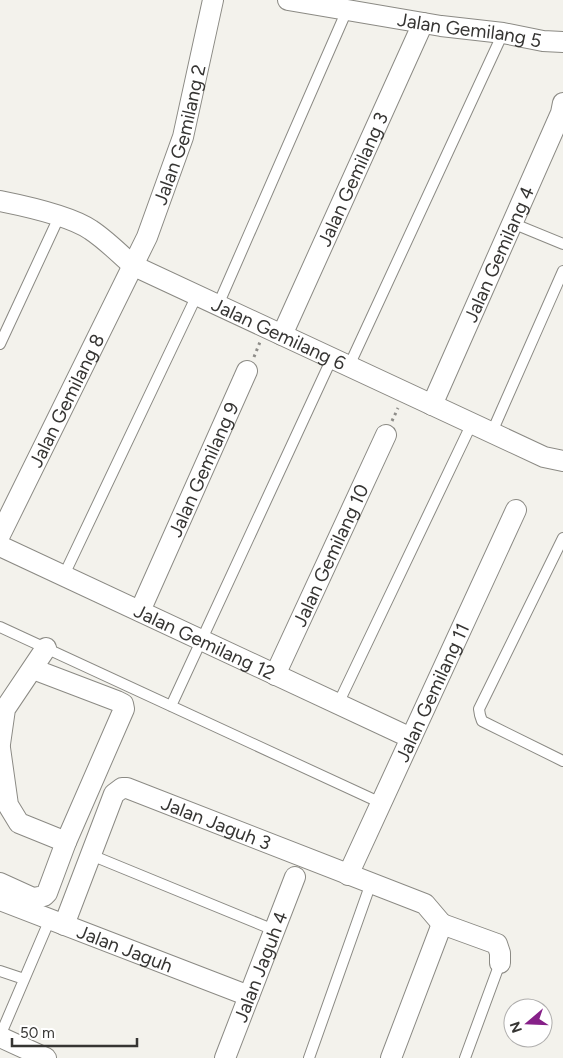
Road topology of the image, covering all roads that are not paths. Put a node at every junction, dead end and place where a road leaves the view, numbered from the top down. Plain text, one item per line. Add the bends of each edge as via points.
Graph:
1 (213, 0) edge
2 (288, 0) edge
3 (348, 10) junction
4 (423, 23) junction
5 (504, 33) junction
6 (563, 42) edge
7 (563, 103) edge
8 (0, 201) edge
9 (59, 217) junction
10 (512, 223) junction
11 (563, 244) edge
12 (132, 265) junction
13 (563, 271) edge
14 (197, 295) junction
15 (218, 305) junction
16 (275, 331) junction
17 (0, 344) edge
18 (341, 362) junction
19 (247, 371) road end
20 (432, 404) junction
21 (472, 423) junction
22 (492, 432) junction
23 (386, 435) road end
24 (563, 461) edge
25 (516, 510) dead end
26 (0, 535) edge
27 (563, 538) edge
28 (0, 546) edge
29 (64, 576) junction
30 (140, 611) junction
31 (0, 627) edge
32 (200, 640) junction
33 (46, 648) junction
34 (33, 669) junction
35 (275, 675) junction
36 (338, 704) junction
37 (171, 706) junction
38 (2, 708) edge
39 (410, 738) junction
40 (0, 744) edge
41 (0, 748) edge
42 (563, 761) edge
43 (381, 803) junction
44 (66, 842) junction
45 (91, 855) junction
46 (348, 875) junction
47 (295, 877) dead end
48 (0, 883) edge
49 (371, 883) junction
50 (0, 900) edge
51 (57, 922) junction
52 (442, 924) junction
53 (274, 930) junction
54 (500, 963) joint
55 (0, 971) edge
56 (24, 979) junction
57 (248, 996) junction
58 (0, 1037) edge
59 (227, 1057) edge
60 (46, 1058) edge
61 (309, 1058) edge
62 (391, 1058) edge
63 (465, 1058) edge

1 - 12 street, Jalan Gemilang 2 via 183,137 147,237
2 - 3 street, Jalan Gemilang 5
3 - 4 street, Jalan Gemilang 5
3 - 15 lane
4 - 5 street, Jalan Gemilang 5
4 - 16 street, Jalan Gemilang 3
5 - 6 street, Jalan Gemilang 5
5 - 18 lane
7 - 10 street, Jalan Gemilang 4
8 - 9 street, Jalan Gemilang 6
9 - 12 street, Jalan Gemilang 6 via 90,229
9 - 17 lane
10 - 11 lane
10 - 20 street, Jalan Gemilang 4
12 - 14 street, Jalan Gemilang 6
12 - 26 street, Jalan Gemilang 8
13 - 22 lane
14 - 15 street, Jalan Gemilang 6
14 - 29 lane
15 - 16 street, Jalan Gemilang 6
16 - 18 street, Jalan Gemilang 6
18 - 20 street, Jalan Gemilang 6
18 - 32 lane
19 - 30 street, Jalan Gemilang 9
20 - 21 street, Jalan Gemilang 6
21 - 22 street, Jalan Gemilang 6
21 - 36 lane
22 - 24 street, Jalan Gemilang 6 via 544,457
23 - 35 street, Jalan Gemilang 10
25 - 39 street, Jalan Gemilang 11
27 - 42 lane via 479,709 482,721
28 - 29 street, Jalan Gemilang 12
29 - 30 street, Jalan Gemilang 12
30 - 32 street, Jalan Gemilang 12
31 - 33 lane
32 - 35 street, Jalan Gemilang 12
32 - 37 lane
33 - 34 street
33 - 37 lane
34 - 38 street
34 - 44 street via 117,701 124,710
35 - 36 street, Jalan Gemilang 12
36 - 39 street, Jalan Gemilang 12
37 - 43 lane
38 - 40 street
39 - 43 street, Jalan Gemilang 11
41 - 44 street via 8,805 19,823
43 - 46 street, Jalan Gemilang 11
44 - 48 street via 44,896 33,898
45 - 46 street, Jalan Jaguh 3 via 114,794 127,788
45 - 51 street, Jalan Jaguh 3
45 - 53 lane
46 - 49 street, Jalan Jaguh 3
47 - 53 street, Jalan Jaguh 4
49 - 52 street, Jalan Jaguh 3 via 425,904
49 - 61 lane
50 - 51 street, Jalan Jaguh
51 - 56 lane
51 - 57 street, Jalan Jaguh
52 - 54 street via 496,944
52 - 62 street
53 - 57 street, Jalan Jaguh 4
54 - 63 lane
55 - 56 lane
56 - 58 lane
57 - 59 street, Jalan Jaguh 4
58 - 60 street

